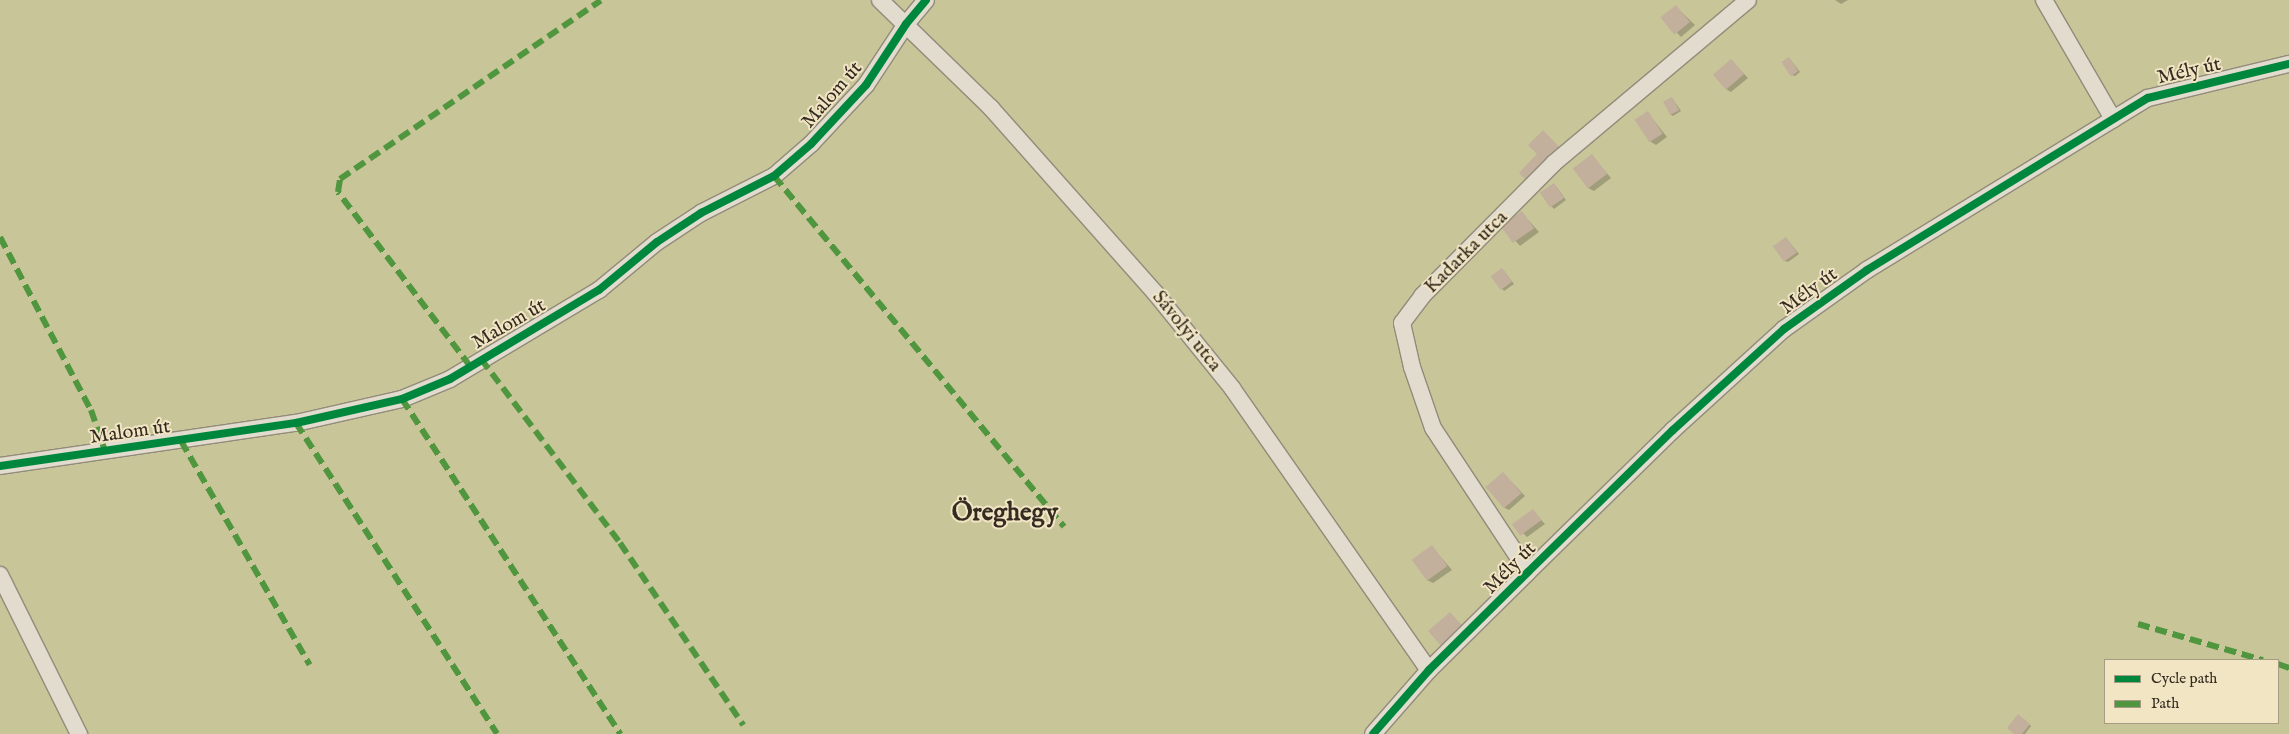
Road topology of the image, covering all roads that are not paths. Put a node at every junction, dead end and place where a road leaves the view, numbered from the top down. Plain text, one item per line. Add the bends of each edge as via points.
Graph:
1 (880, 0) edge
2 (926, 0) edge
3 (1748, 0) edge
4 (2044, 0) edge
5 (906, 24) junction
6 (2289, 64) edge
7 (2113, 119) junction
8 (0, 466) edge
9 (1528, 572) junction
10 (0, 575) edge
11 (1429, 670) junction
12 (79, 734) edge
13 (1373, 734) edge

1 - 5 street, Sávolyi utca
2 - 5 street, Malom út
3 - 9 street, Kadarka utca via 1554,163 1422,296 1402,323 1412,368 1433,428
4 - 7 street
5 - 8 street, Malom út via 866,84 811,144 774,176 701,213 657,242 599,290 450,379 402,399 296,423
5 - 11 street, Sávolyi utca via 991,108 1075,200 1232,388
6 - 7 street, Mély út via 2148,98
7 - 9 street, Mély út via 1867,270 1784,329 1673,430
9 - 11 street, Mély út
10 - 12 street
11 - 13 street, Mély út

